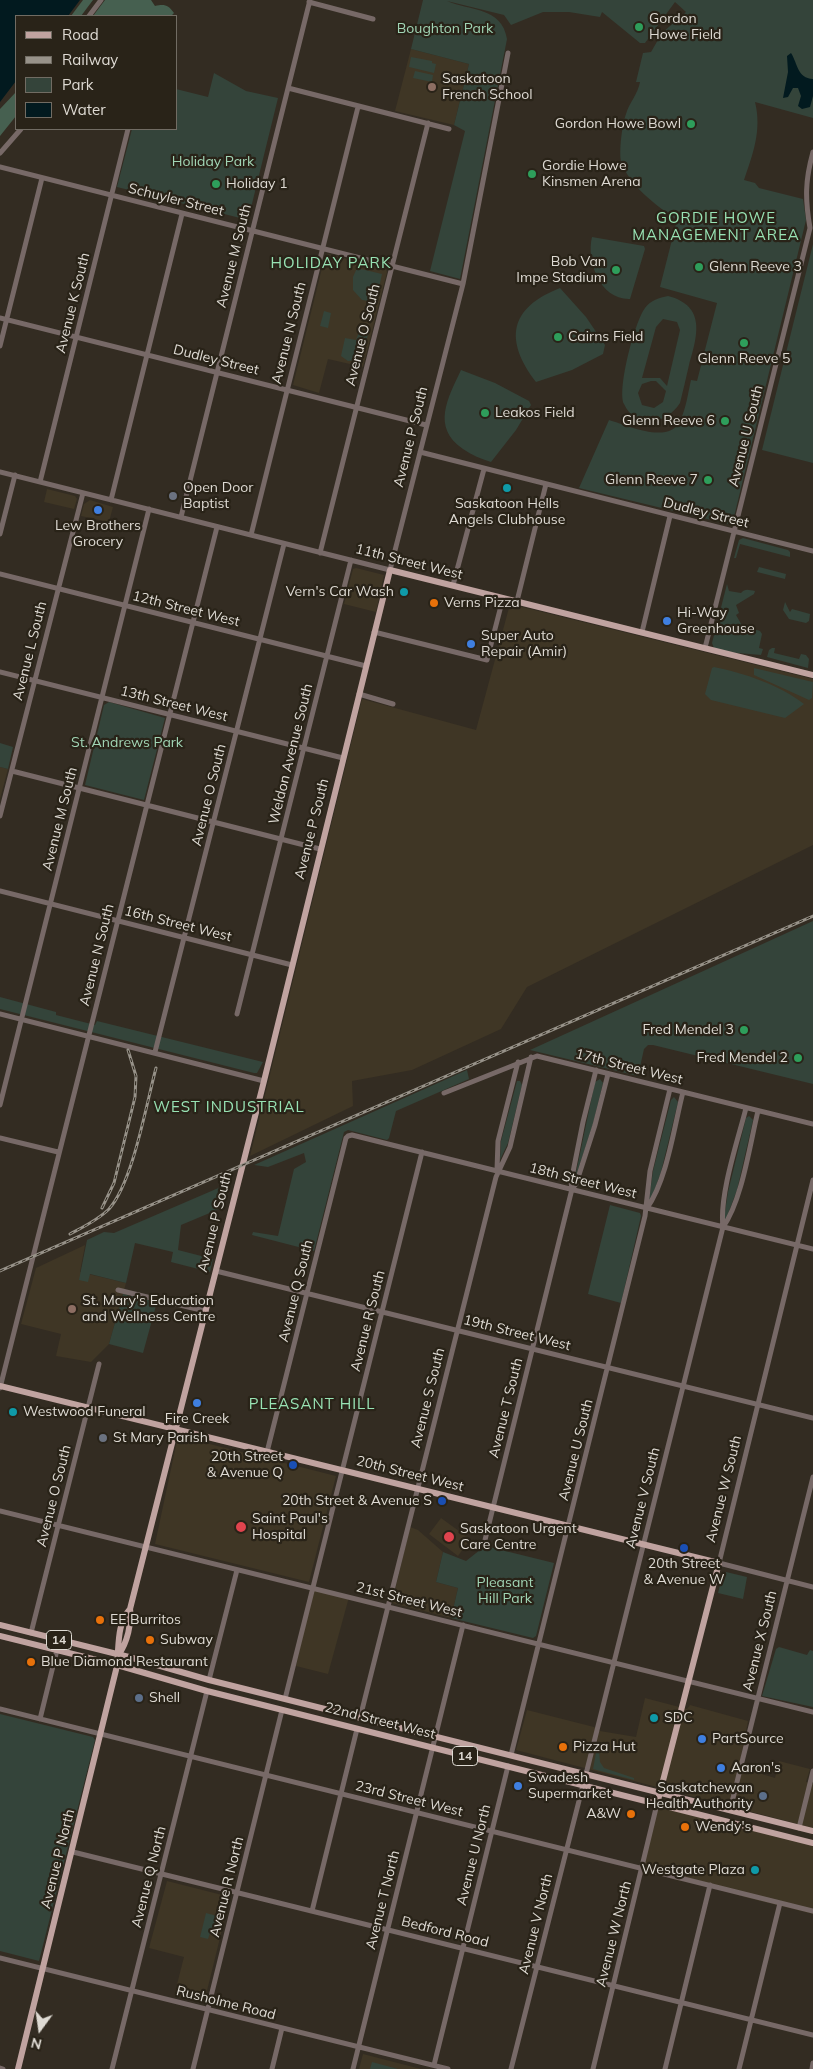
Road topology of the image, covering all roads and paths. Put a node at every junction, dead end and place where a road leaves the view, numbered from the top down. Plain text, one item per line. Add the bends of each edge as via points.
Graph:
1 (101, 0) edge
2 (310, 1) edge
3 (90, 15) edge
4 (373, 19) dead end
5 (508, 53) dead end
6 (288, 88) junction
7 (358, 107) junction
8 (428, 124) junction
9 (449, 129) dead end
10 (20, 130) edge
11 (128, 130) edge
12 (813, 152) edge
13 (0, 153) edge
14 (0, 167) edge
15 (42, 178) junction
16 (112, 196) junction
17 (182, 214) junction
18 (812, 227) edge
19 (252, 231) junction
20 (322, 248) junction
21 (392, 266) junction
22 (463, 284) junction
23 (0, 318) edge
24 (6, 319) junction
25 (76, 337) junction
26 (0, 346) edge
27 (146, 354) junction
28 (217, 372) junction
29 (286, 390) junction
30 (357, 407) junction
31 (426, 425) junction
32 (420, 452) junction
33 (484, 469) junction
34 (0, 472) edge
35 (15, 476) junction
36 (40, 482) junction
37 (546, 484) junction
38 (83, 492) junction
39 (111, 500) junction
40 (149, 509) junction
41 (670, 516) junction
42 (181, 517) junction
43 (217, 527) junction
44 (734, 532) junction
45 (0, 534) edge
46 (250, 535) junction
47 (284, 544) junction
48 (813, 551) edge
49 (320, 552) junction
50 (351, 560) junction
51 (390, 570) junction
52 (0, 574) edge
53 (453, 586) junction
54 (58, 589) junction
55 (503, 598) junction
56 (517, 601) junction
57 (125, 606) junction
58 (192, 622) junction
59 (374, 632) junction
60 (642, 632) junction
61 (260, 639) junction
62 (705, 648) junction
63 (327, 656) junction
64 (366, 666) junction
65 (0, 672) edge
66 (813, 674) edge
67 (34, 680) junction
68 (359, 694) junction
69 (102, 698) junction
70 (393, 704) dead end
71 (169, 714) junction
72 (236, 731) junction
73 (304, 748) junction
74 (343, 758) junction
75 (12, 771) junction
76 (79, 788) junction
77 (146, 805) junction
78 (0, 816) edge
79 (214, 822) junction
80 (281, 839) junction
81 (320, 849) junction
82 (0, 891) edge
83 (50, 904) junction
84 (117, 920) junction
85 (185, 937) junction
86 (252, 954) junction
87 (292, 964) junction
88 (0, 1014) edge
89 (237, 1014) dead end
90 (22, 1019) junction
91 (88, 1036) junction
92 (155, 1052) junction
93 (531, 1057) junction
94 (518, 1062) junction
95 (596, 1070) junction
96 (515, 1074) junction
97 (608, 1074) junction
98 (526, 1077) junction
99 (264, 1081) junction
100 (670, 1089) junction
101 (444, 1092) dead end
102 (683, 1092) junction
103 (0, 1105) edge
104 (746, 1108) junction
105 (758, 1111) junction
106 (813, 1124) edge
107 (348, 1136) joint
108 (0, 1138) edge
109 (58, 1152) junction
110 (422, 1152) junction
111 (497, 1171) junction
112 (813, 1180) edge
113 (572, 1190) junction
114 (647, 1208) junction
115 (723, 1227) junction
116 (798, 1245) junction
117 (813, 1249) edge
118 (216, 1271) junction
119 (118, 1290) dead end
120 (307, 1293) junction
121 (205, 1311) junction
122 (382, 1311) junction
123 (457, 1330) junction
124 (532, 1348) junction
125 (99, 1364) dead end
126 (608, 1367) junction
127 (684, 1386) junction
128 (0, 1387) edge
129 (758, 1404) junction
130 (87, 1408) junction
131 (813, 1418) edge
132 (175, 1429) junction
133 (267, 1452) junction
134 (343, 1470) junction
135 (813, 1477) edge
136 (418, 1488) junction
137 (493, 1508) junction
138 (0, 1511) edge
139 (58, 1525) junction
140 (568, 1526) junction
141 (484, 1544) dead end
142 (643, 1544) junction
143 (145, 1547) junction
144 (718, 1563) junction
145 (237, 1570) junction
146 (787, 1580) junction
147 (813, 1587) edge
148 (312, 1588) junction
149 (388, 1606) junction
150 (0, 1625) edge
151 (463, 1625) junction
152 (31, 1632) junction
153 (0, 1636) edge
154 (538, 1643) junction
155 (57, 1650) junction
156 (119, 1654) junction
157 (613, 1662) junction
158 (117, 1665) junction
159 (209, 1680) junction
160 (688, 1681) junction
161 (207, 1691) junction
162 (758, 1698) junction
163 (285, 1699) junction
164 (0, 1709) edge
165 (282, 1710) junction
166 (813, 1712) edge
167 (360, 1718) junction
168 (40, 1719) junction
169 (357, 1728) junction
170 (101, 1734) junction
171 (435, 1737) junction
172 (432, 1747) junction
173 (511, 1755) junction
174 (191, 1756) junction
175 (508, 1766) junction
176 (813, 1771) edge
177 (586, 1774) junction
178 (266, 1775) junction
179 (582, 1785) junction
180 (660, 1792) junction
181 (341, 1794) junction
182 (657, 1804) junction
183 (730, 1810) junction
184 (416, 1812) junction
185 (799, 1828) junction
186 (492, 1831) junction
187 (813, 1832) edge
188 (813, 1843) edge
189 (566, 1850) junction
190 (73, 1852) junction
191 (641, 1869) junction
192 (162, 1874) junction
193 (710, 1885) junction
194 (237, 1893) junction
195 (780, 1903) junction
196 (813, 1911) edge
197 (312, 1912) junction
198 (387, 1930) junction
199 (462, 1948) junction
200 (0, 1958) edge
201 (537, 1967) junction
202 (44, 1969) junction
203 (613, 1985) junction
204 (131, 1992) junction
205 (681, 2002) junction
206 (208, 2010) junction
207 (751, 2020) junction
208 (282, 2028) junction
209 (813, 2035) edge
210 (358, 2047) junction
211 (813, 2063) edge
212 (434, 2065) junction
213 (18, 2069) edge
214 (112, 2069) edge
215 (193, 2069) edge
216 (272, 2069) edge
217 (353, 2069) edge
218 (448, 2069) edge
219 (512, 2069) edge
220 (592, 2069) edge
221 (665, 2069) edge
222 (739, 2069) edge
223 (812, 2069) edge

1 - 3 street
2 - 4 street
2 - 6 street, Avenue M South
5 - 22 street, Avenue P South
6 - 7 street
6 - 19 street, Avenue M South
7 - 8 street
7 - 20 street, Avenue N South
8 - 9 street
8 - 21 street, Avenue O South
10 - 13 street
11 - 16 street, Avenue K South
12 - 18 street, Avenue U South via 805,201
14 - 15 street, Schuyler Street
15 - 16 street, Schuyler Street
15 - 24 street
16 - 17 street, Schuyler Street
16 - 25 street, Avenue K South
17 - 19 street, Schuyler Street
17 - 27 street
18 - 44 street, Avenue U South
19 - 20 street, Schuyler Street
19 - 28 street, Avenue M South
20 - 21 street, Schuyler Street
20 - 29 street, Avenue N South
21 - 22 street, Schuyler Street
21 - 30 street, Avenue O South
22 - 31 street, Avenue P South
23 - 24 street, Dudley Street
24 - 25 street, Dudley Street
24 - 26 street
25 - 27 street, Dudley Street
25 - 36 street, Avenue K South
27 - 28 street, Dudley Street
27 - 39 street
28 - 29 street, Dudley Street
28 - 42 street, Avenue M South
29 - 30 street, Dudley Street
29 - 46 street, Avenue N South
30 - 31 street, Dudley Street
30 - 49 street, Avenue O South
31 - 32 street, Avenue P South
32 - 33 street, Dudley Street
32 - 51 street, Avenue P South
33 - 37 street, Dudley Street
33 - 53 street
34 - 35 street, 11th Street West
35 - 36 street, 11th Street West
35 - 45 street
36 - 38 street, 11th Street West
37 - 41 street, Dudley Street
37 - 56 street
38 - 39 street, 11th Street West
38 - 54 street, Avenue L South
39 - 40 street, 11th Street West
40 - 42 street, 11th Street West
40 - 57 street, Avenue M South
41 - 44 street, Dudley Street
41 - 60 street
42 - 43 street, 11th Street West
43 - 46 street, 11th Street West
43 - 58 street, Avenue N South
44 - 48 street, Dudley Street
44 - 62 street, Avenue U South
46 - 47 street, 11th Street West
47 - 49 street, 11th Street West
47 - 61 street, Avenue O South
49 - 50 street, 11th Street West
50 - 51 street, 11th Street West
50 - 63 street, Weldon Avenue South
51 - 53 main road, 11th Street West
51 - 59 main road, Avenue P South
52 - 54 street, 12th Street West
53 - 55 main road, 11th Street West
54 - 57 street, 12th Street West
54 - 67 street, Avenue L South
55 - 56 main road, 11th Street West
55 - 59 street via 487,660
56 - 60 main road, 11th Street West
57 - 58 street, 12th Street West
57 - 69 street, Avenue M South
58 - 61 street, 12th Street West
58 - 71 street, Avenue N South
59 - 64 main road, Avenue P South
60 - 62 main road, 11th Street West
61 - 63 street, 12th Street West
61 - 72 street, Avenue O South
62 - 66 main road, 11th Street West
63 - 64 street, 12th Street West
63 - 73 street, Weldon Avenue South
64 - 68 main road, Avenue P South
65 - 67 street, 13th Street West
67 - 69 street, 13th Street West
67 - 75 street, Avenue L South
68 - 70 street
68 - 74 main road, Avenue P South
69 - 71 street, 13th Street West
69 - 76 street, Avenue M South
71 - 72 street, 13th Street West
71 - 77 street, Avenue N South
72 - 73 street, 13th Street West
72 - 79 street, Avenue O South
73 - 74 street, 13th Street West
73 - 80 street, Weldon Avenue South
74 - 81 main road, Avenue P South
75 - 76 street
75 - 78 street, Avenue L South
76 - 77 street
76 - 83 street, Avenue M South
77 - 79 street
77 - 84 street, Avenue N South
79 - 80 street
79 - 85 street, Avenue O South
80 - 81 street
80 - 86 street, Weldon Avenue South
81 - 87 main road, Avenue P South
82 - 83 street, 16th Street West
83 - 84 street, 16th Street West
83 - 90 street, Avenue M South
84 - 85 street, 16th Street West
84 - 91 street, Avenue N South
85 - 86 street, 16th Street West
85 - 92 street, Avenue O South
86 - 87 street, 16th Street West
86 - 89 street, Weldon Avenue South
87 - 99 main road, Avenue P South
88 - 90 street
90 - 91 street
90 - 103 street, Avenue M South
91 - 92 street
91 - 109 street, Avenue N South
92 - 99 street
93 - 94 street, 17th Street West
93 - 95 street, 17th Street West
93 - 98 street, Avenue S South
94 - 96 street, Avenue S South
94 - 101 street, 17th Street West
95 - 97 street, 17th Street West
95 - 113 street, Avenue T South via 583,1122
96 - 98 street
96 - 111 street, Avenue S South via 498,1140
97 - 100 street, 17th Street West
97 - 113 street, Avenue T South
98 - 111 street, Avenue S South via 510,1147
99 - 118 main road, Avenue P South
100 - 102 street, 17th Street West
100 - 114 street, Avenue U South via 650,1171
102 - 104 street, 17th Street West
102 - 114 street, Avenue U South via 662,1175
104 - 105 street, 17th Street West
104 - 115 street, Avenue V South via 724,1196
105 - 106 street, 17th Street West
105 - 115 street, Avenue V South via 736,1200
107 - 110 street, 18th Street West
107 - 120 street, Avenue Q South
108 - 109 street
109 - 128 street, Avenue N South
110 - 111 street, 18th Street West
110 - 122 street, Avenue R South
111 - 113 street, 18th Street West
111 - 123 street, Avenue S South
112 - 116 street, Avenue W South
113 - 114 street, 18th Street West
113 - 124 street, Avenue T South
114 - 115 street, 18th Street West
114 - 126 street, Avenue U South
115 - 116 street, 18th Street West
115 - 127 street, Avenue V South
116 - 117 street, 18th Street West
116 - 129 street, Avenue W South
118 - 120 street, 19th Street West
118 - 121 main road, Avenue P South
119 - 121 street
120 - 122 street, 19th Street West
120 - 133 street, Avenue Q South
121 - 132 main road, Avenue P South
122 - 123 street, 19th Street West
122 - 134 street, Avenue R South
123 - 124 street, 19th Street West
123 - 136 street, Avenue S South
124 - 126 street, 19th Street West
124 - 137 street, Avenue T South
125 - 130 street, Avenue O South
126 - 127 street, 19th Street West
126 - 140 street, Avenue U South
127 - 129 street, 19th Street West
127 - 142 street, Avenue V South
128 - 130 main road, 20th Street West
129 - 131 street, 19th Street West
129 - 144 street, Avenue W South
130 - 132 main road, 20th Street West
130 - 139 street, Avenue O South
132 - 133 main road, 20th Street West
132 - 143 main road, Avenue P South
133 - 134 main road, 20th Street West
134 - 136 main road, 20th Street West
134 - 148 street, Avenue R South
135 - 146 street, Avenue X South
136 - 137 main road, 20th Street West
136 - 149 street, Avenue S South
137 - 140 main road, 20th Street West
137 - 141 street, Avenue T South
138 - 139 street, 21st Street West
139 - 143 street, 21st Street West
139 - 152 street, Avenue O South
140 - 142 main road, 20th Street West
140 - 154 street, Avenue U South
142 - 144 main road, 20th Street West
142 - 157 street, Avenue V South
143 - 145 street, 21st Street West
143 - 156 main road, Avenue P South via 124,1648
144 - 146 street, 20th Street West
144 - 160 main road, Avenue W South
145 - 148 street, 21st Street West
145 - 159 street
146 - 147 street, 20th Street West
146 - 162 street, Avenue X South
148 - 149 street, 21st Street West
148 - 163 street, Avenue R South
149 - 151 street, 21st Street West
149 - 167 street, Avenue S South
150 - 152 main road, 22nd Street West / 14
151 - 154 street, 21st Street West
151 - 171 street
152 - 156 main road, 22nd Street West / 14
153 - 155 main road, 22nd Street West / 14
154 - 157 street, 21st Street West
154 - 173 street, Avenue U South
155 - 158 main road, 22nd Street West / 14
155 - 168 street
156 - 158 main road, Avenue P North
156 - 159 main road, 22nd Street West / 14
157 - 160 street, 21st Street West
157 - 177 street, Avenue V South
158 - 161 main road, 22nd Street West / 14
158 - 170 main road, Avenue P North
159 - 163 main road, 22nd Street West / 14
160 - 162 street, 21st Street West
160 - 180 main road, Avenue W South
161 - 165 main road, 22nd Street West / 14
161 - 174 street, Avenue Q North
162 - 166 street, 21st Street West
162 - 183 street, Avenue X South
163 - 167 main road, 22nd Street West / 14
164 - 168 street, 23rd Street West
165 - 169 main road, 22nd Street West / 14
165 - 178 street, Avenue R North
167 - 171 main road, 22nd Street West / 14
168 - 170 street, 23rd Street West
169 - 172 main road, 22nd Street West / 14
169 - 181 street
170 - 174 street, 23rd Street West
170 - 190 main road, Avenue P North
171 - 172 street, Avenue T North
171 - 173 main road, 22nd Street West / 14
172 - 175 main road, 22nd Street West / 14
172 - 184 street, Avenue T North
173 - 177 main road, 22nd Street West / 14
174 - 178 street, 23rd Street West
174 - 192 street, Avenue Q North
175 - 179 main road, 22nd Street West / 14
175 - 186 street, Avenue U North
176 - 185 street
177 - 180 main road, 22nd Street West / 14
178 - 181 street, 23rd Street West
178 - 194 street, Avenue R North
179 - 182 main road, 22nd Street West / 14
179 - 189 street, Avenue V North
180 - 182 main road, Avenue W South
180 - 183 main road, 22nd Street West / 14
181 - 184 street, 23rd Street West
181 - 197 street
182 - 188 main road, 22nd Street West / 14
182 - 191 street, Avenue W North
183 - 185 main road, 22nd Street West / 14
184 - 186 street, 23rd Street West
184 - 198 street, Avenue T North
185 - 187 main road, 22nd Street West / 14
186 - 189 street, 23rd Street West
186 - 199 street, Avenue U North
189 - 191 street, 23rd Street West
189 - 201 street, Avenue V North
190 - 192 street, Bedford Road
190 - 202 main road, Avenue P North
191 - 193 street, 23rd Street West
191 - 203 street, Avenue W North
192 - 194 street, Bedford Road
192 - 204 street, Avenue Q North
193 - 195 street, 23rd Street West
193 - 205 street
194 - 197 street, Bedford Road
194 - 206 street, Avenue R North
195 - 196 street, 23rd Street West
195 - 207 street
197 - 198 street, Bedford Road
198 - 199 street, Bedford Road
198 - 210 street, Avenue T North
199 - 201 street, Bedford Road
199 - 212 street, Avenue U North
200 - 202 street, Rusholme Road
201 - 203 street, Bedford Road
201 - 219 street, Avenue V North
202 - 204 street, Rusholme Road
202 - 213 main road, Avenue P North
203 - 205 street, Bedford Road
203 - 220 street, Avenue W North
204 - 206 street, Rusholme Road
204 - 214 street, Avenue Q North
205 - 207 street, Bedford Road
205 - 221 street
206 - 208 street, Rusholme Road
206 - 215 street, Avenue R North
207 - 209 street, Bedford Road
207 - 222 street
208 - 210 street, Rusholme Road
208 - 216 street
210 - 212 street, Rusholme Road
210 - 217 street, Avenue T North
211 - 223 street
212 - 218 street, Rusholme Road

